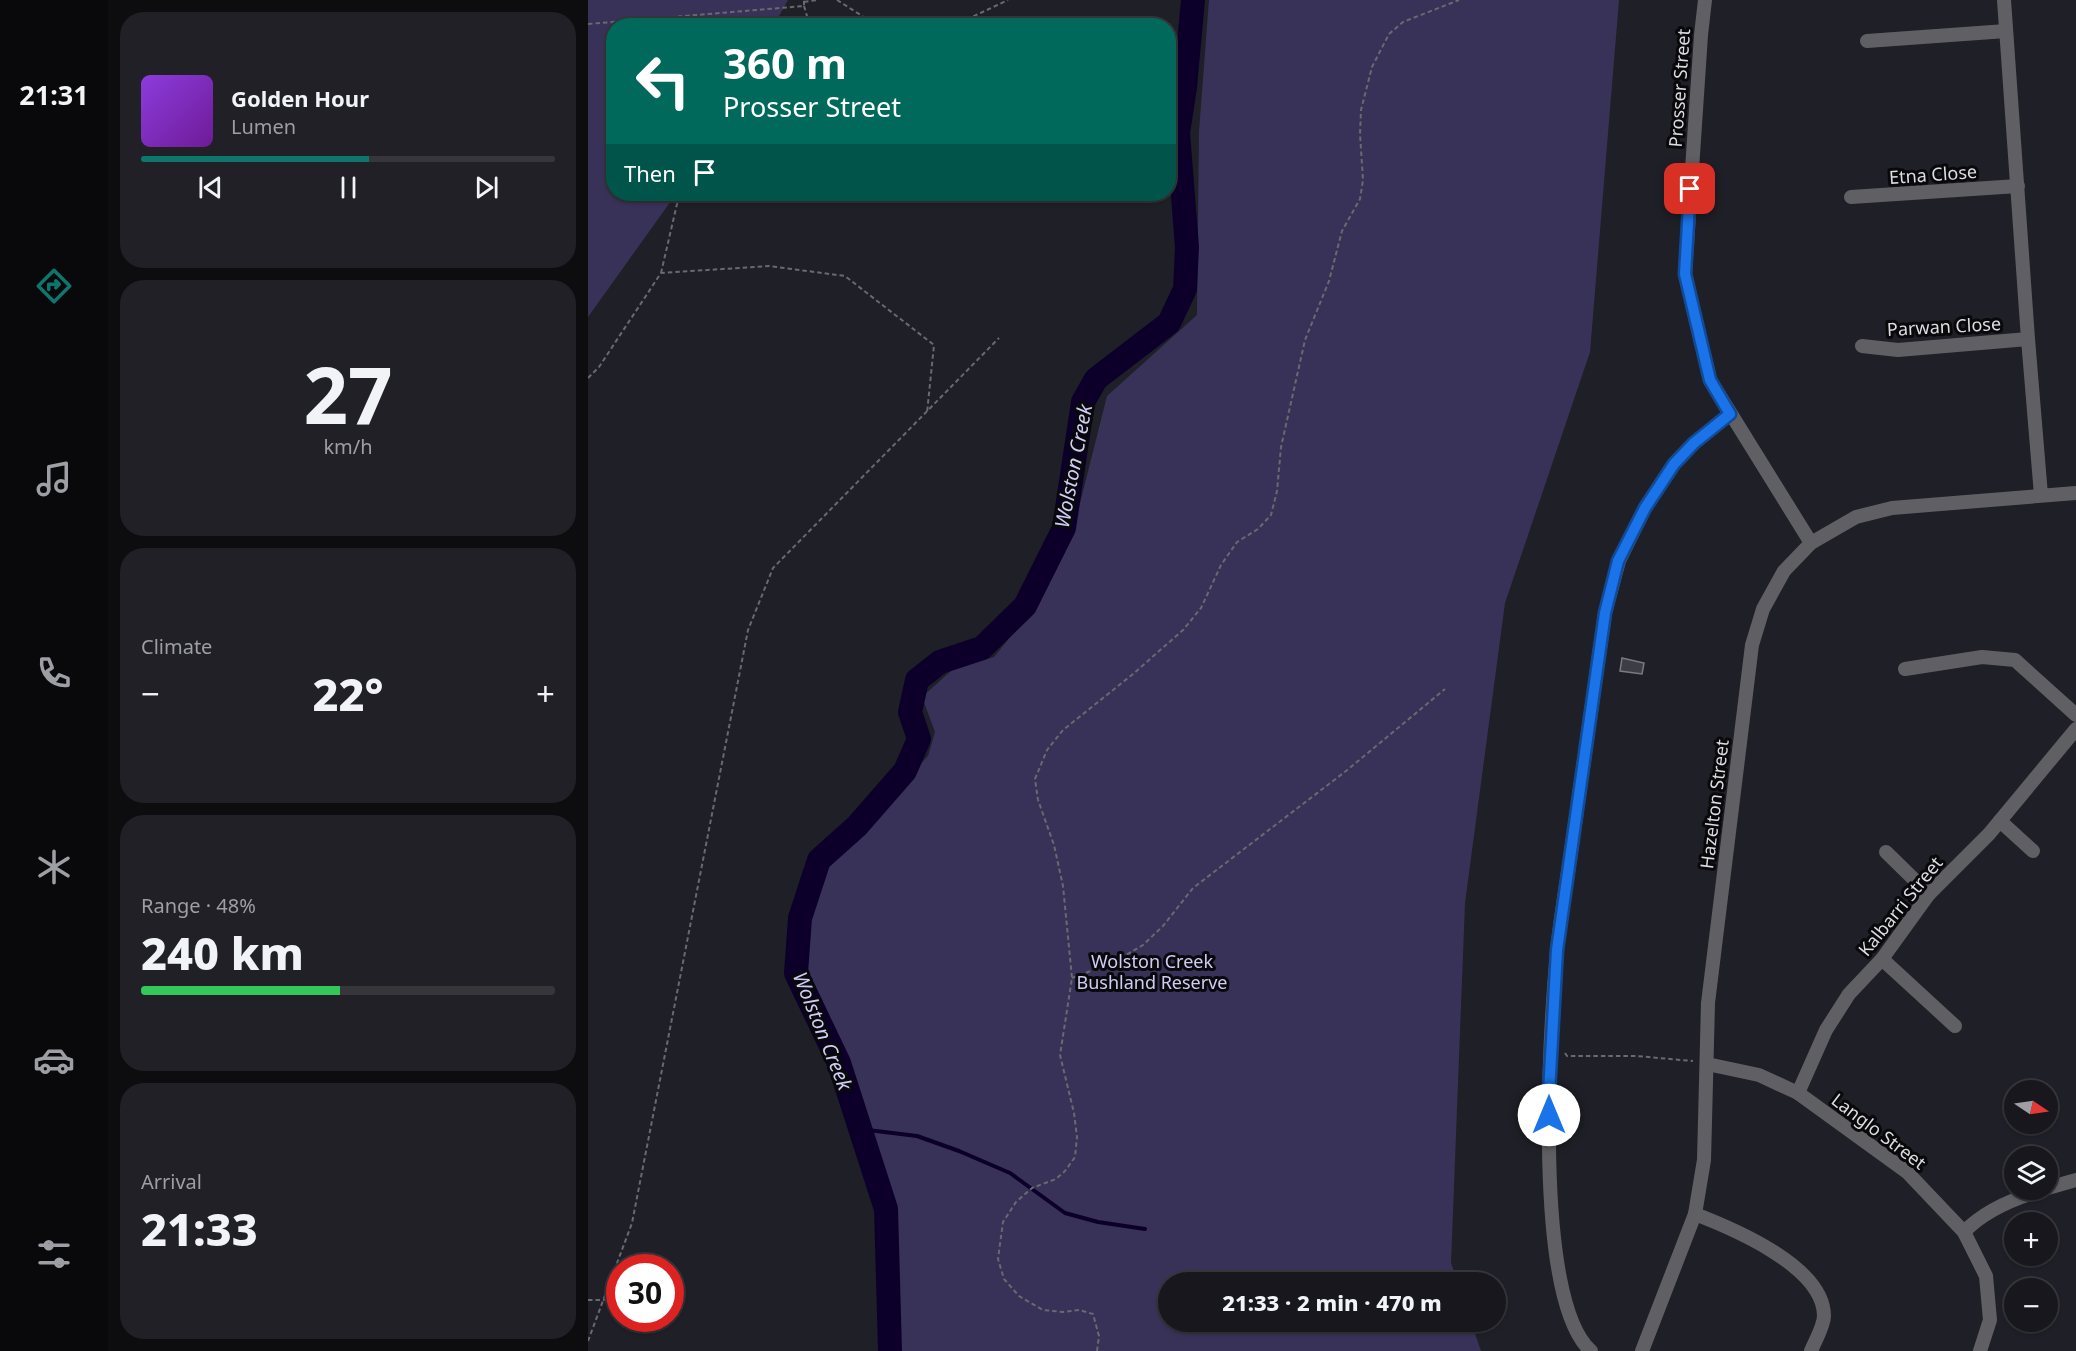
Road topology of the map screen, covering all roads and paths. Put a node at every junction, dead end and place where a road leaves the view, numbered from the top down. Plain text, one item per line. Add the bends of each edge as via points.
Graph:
1 (817, 0) edge
2 (837, 0) edge
3 (1008, 0) edge
4 (1459, 0) edge
5 (1706, 0) edge
6 (2004, 0) edge
7 (804, 3) edge
8 (650, 18) edge
9 (808, 18) edge
10 (865, 18) edge
11 (970, 18) edge
12 (606, 22) edge
13 (588, 24) edge
14 (2006, 31) junction
15 (1867, 41) dead end
16 (2018, 186) junction
17 (1851, 197) dead end
18 (679, 201) edge
19 (660, 273) junction
20 (999, 338) dead end
21 (2028, 339) junction
22 (1862, 346) dead end
23 (588, 378) edge
24 (927, 413) junction
25 (1730, 414) junction
26 (2076, 493) edge
27 (2041, 495) junction
28 (1811, 543) junction
29 (1905, 669) dead end
30 (1445, 689) dead end
31 (2076, 715) edge
32 (2076, 729) edge
33 (2000, 821) junction
34 (2033, 851) dead end
35 (1886, 852) dead end
36 (1929, 894) junction
37 (1882, 959) junction
38 (1072, 978) junction
39 (1955, 1026) dead end
40 (1552, 1047) junction
41 (1707, 1065) junction
42 (1798, 1093) junction
43 (2076, 1180) edge
44 (2058, 1185) edge
45 (2015, 1200) edge
46 (1695, 1214) junction
47 (1964, 1232) junction
48 (588, 1299) edge
49 (605, 1300) junction
50 (588, 1341) edge
51 (1097, 1351) edge
52 (1591, 1351) edge
53 (1642, 1351) edge
54 (1811, 1351) edge
55 (1980, 1351) edge

1 - 7 path
2 - 10 path
3 - 11 path
4 - 38 path via 1403,22 1389,34 1372,67 1361,110 1360,199 1342,231 1329,281 1305,340 1281,447 1271,515 1237,542 1221,565 1201,609 1183,630 1063,730 1047,750 1035,779 1063,886
5 - 25 street, Prosser Street via 1685,274 1710,380
6 - 14 street
7 - 8 path
7 - 9 path
12 - 13 path
14 - 15 street
14 - 16 street
16 - 17 street, Etna Close
16 - 21 street
18 - 19 path
19 - 23 path
19 - 24 path via 769,266 845,276 934,345
20 - 24 path
21 - 22 street, Parwan Close via 1898,350
21 - 27 street
24 - 49 path via 773,568 748,630 632,1223
25 - 28 street, Prosser Street
25 - 40 street via 1674,464 1645,508 1618,561 1605,613 1557,950
26 - 27 street, Hazelton Street
27 - 28 street, Hazelton Street via 1893,508 1856,517
28 - 41 street, Hazelton Street via 1784,571 1763,609 1752,645 1708,1003
29 - 31 street via 1982,657 2015,660
30 - 38 path via 1193,888 1163,927 1143,945 1112,963
32 - 33 street, Kalbarri Street
33 - 34 street
33 - 36 street, Kalbarri Street
35 - 36 street
36 - 37 street, Kalbarri Street
37 - 39 street
37 - 42 street, Kalbarri Street via 1849,994 1832,1021
38 - 51 path via 1060,1055 1074,1113 1075,1157 1056,1179 1032,1188 1016,1202 1003,1222 998,1259 1004,1279 1019,1296 1043,1310 1092,1314 1099,1336
40 - 41 path via 1564,1050 1567,1056 1636,1056
40 - 52 street via 1552,1227 1563,1296 1582,1343
41 - 42 street, Langlo Street via 1759,1075
41 - 46 street, Hazelton Street via 1704,1160
42 - 47 street, Langlo Street via 1907,1172
43 - 44 street
45 - 47 street via 1971,1224
46 - 53 street, Hazelton Street
46 - 54 street via 1777,1252 1816,1288 1824,1317
47 - 55 street, Langlo Street via 1986,1276 1990,1320
48 - 49 path
49 - 50 path

